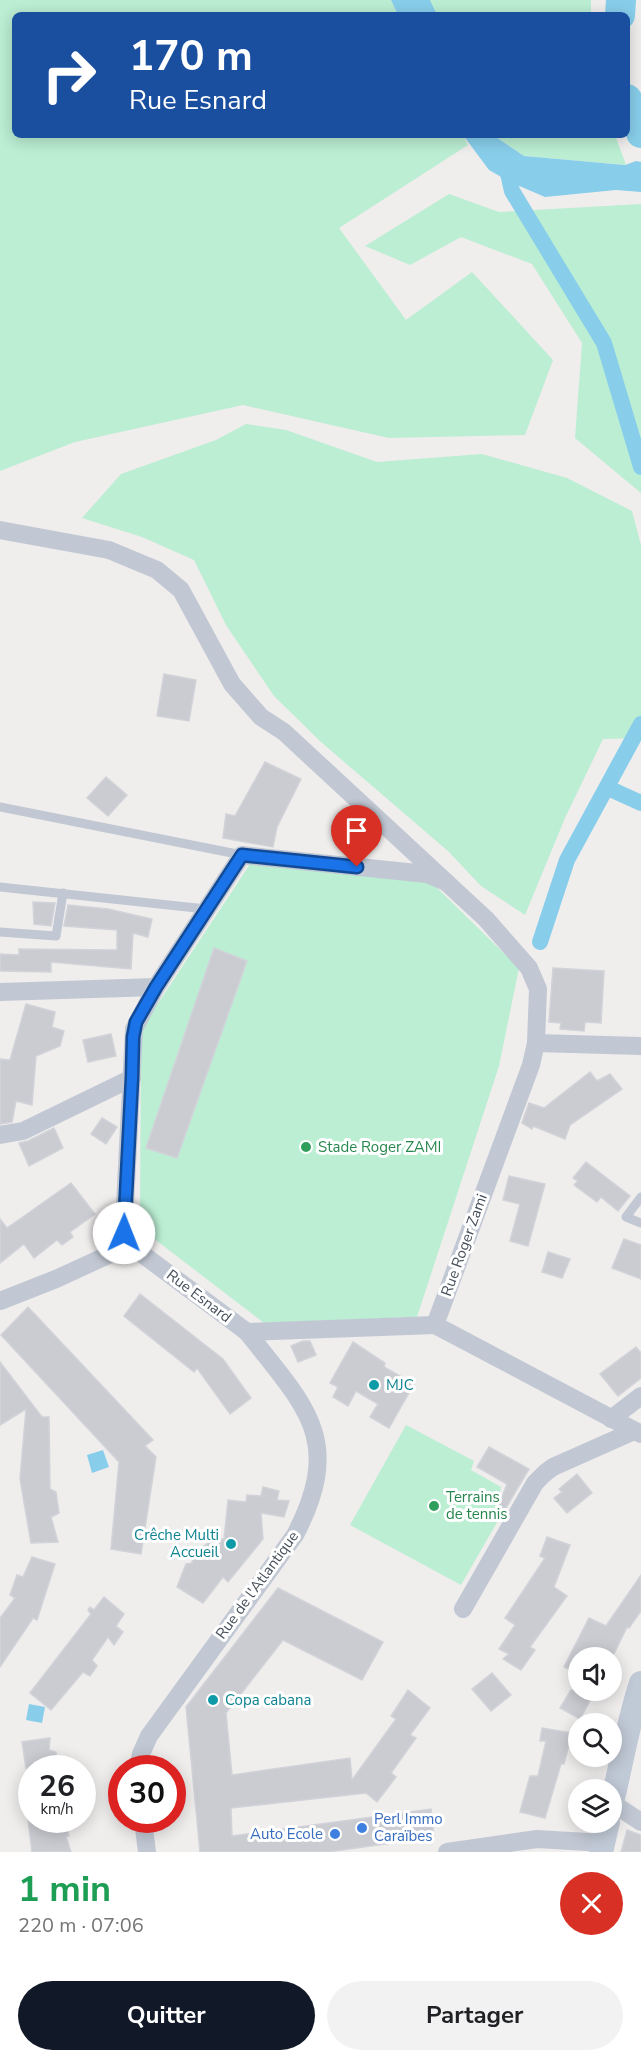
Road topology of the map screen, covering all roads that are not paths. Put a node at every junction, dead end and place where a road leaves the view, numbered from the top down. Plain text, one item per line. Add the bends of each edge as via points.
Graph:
1 (0, 530) edge
2 (0, 807) edge
3 (242, 855) junction
4 (446, 882) junction
5 (0, 887) edge
6 (63, 893) junction
7 (206, 909) junction
8 (0, 933) edge
9 (156, 987) junction
10 (0, 993) edge
11 (536, 1043) junction
12 (641, 1046) edge
13 (132, 1078) junction
14 (0, 1135) edge
15 (641, 1197) edge
16 (641, 1223) edge
17 (130, 1245) junction
18 (0, 1301) edge
19 (435, 1325) junction
20 (247, 1332) junction
21 (641, 1396) edge
22 (611, 1419) junction
23 (637, 1433) edge
24 (463, 1609) dead end
25 (641, 1683) edge
26 (634, 1742) edge
27 (142, 1755) edge
28 (620, 1779) edge
29 (622, 1809) edge
30 (641, 1822) edge
31 (145, 1833) edge
32 (604, 1839) edge
33 (147, 1852) edge
34 (447, 1852) edge

1 - 4 street, Rue Roger Zami via 109,550 156,570 181,590 232,684 261,717 284,732
2 - 3 lane
3 - 4 street via 426,874
3 - 7 street
4 - 11 street, Rue Roger Zami via 486,919 529,968 538,989
5 - 6 lane
6 - 7 lane
6 - 8 lane via 56,936
7 - 9 street
9 - 10 street
9 - 13 street via 134,1029
11 - 12 street
11 - 19 street, Rue Roger Zami
13 - 14 street via 23,1131
13 - 17 street via 124,1224
15 - 16 lane via 626,1217
17 - 18 street
17 - 20 street, Rue Esnard
19 - 20 street, Rue Esnard
19 - 22 street
20 - 27 street, Rue de l'Atlantique via 308,1413 319,1455 312,1498 295,1535 149,1736
21 - 22 street
22 - 23 street
23 - 24 street via 544,1473
25 - 26 main road via 631,1711
26 - 28 main road
29 - 30 street
31 - 33 street
32 - 34 street via 537,1839

